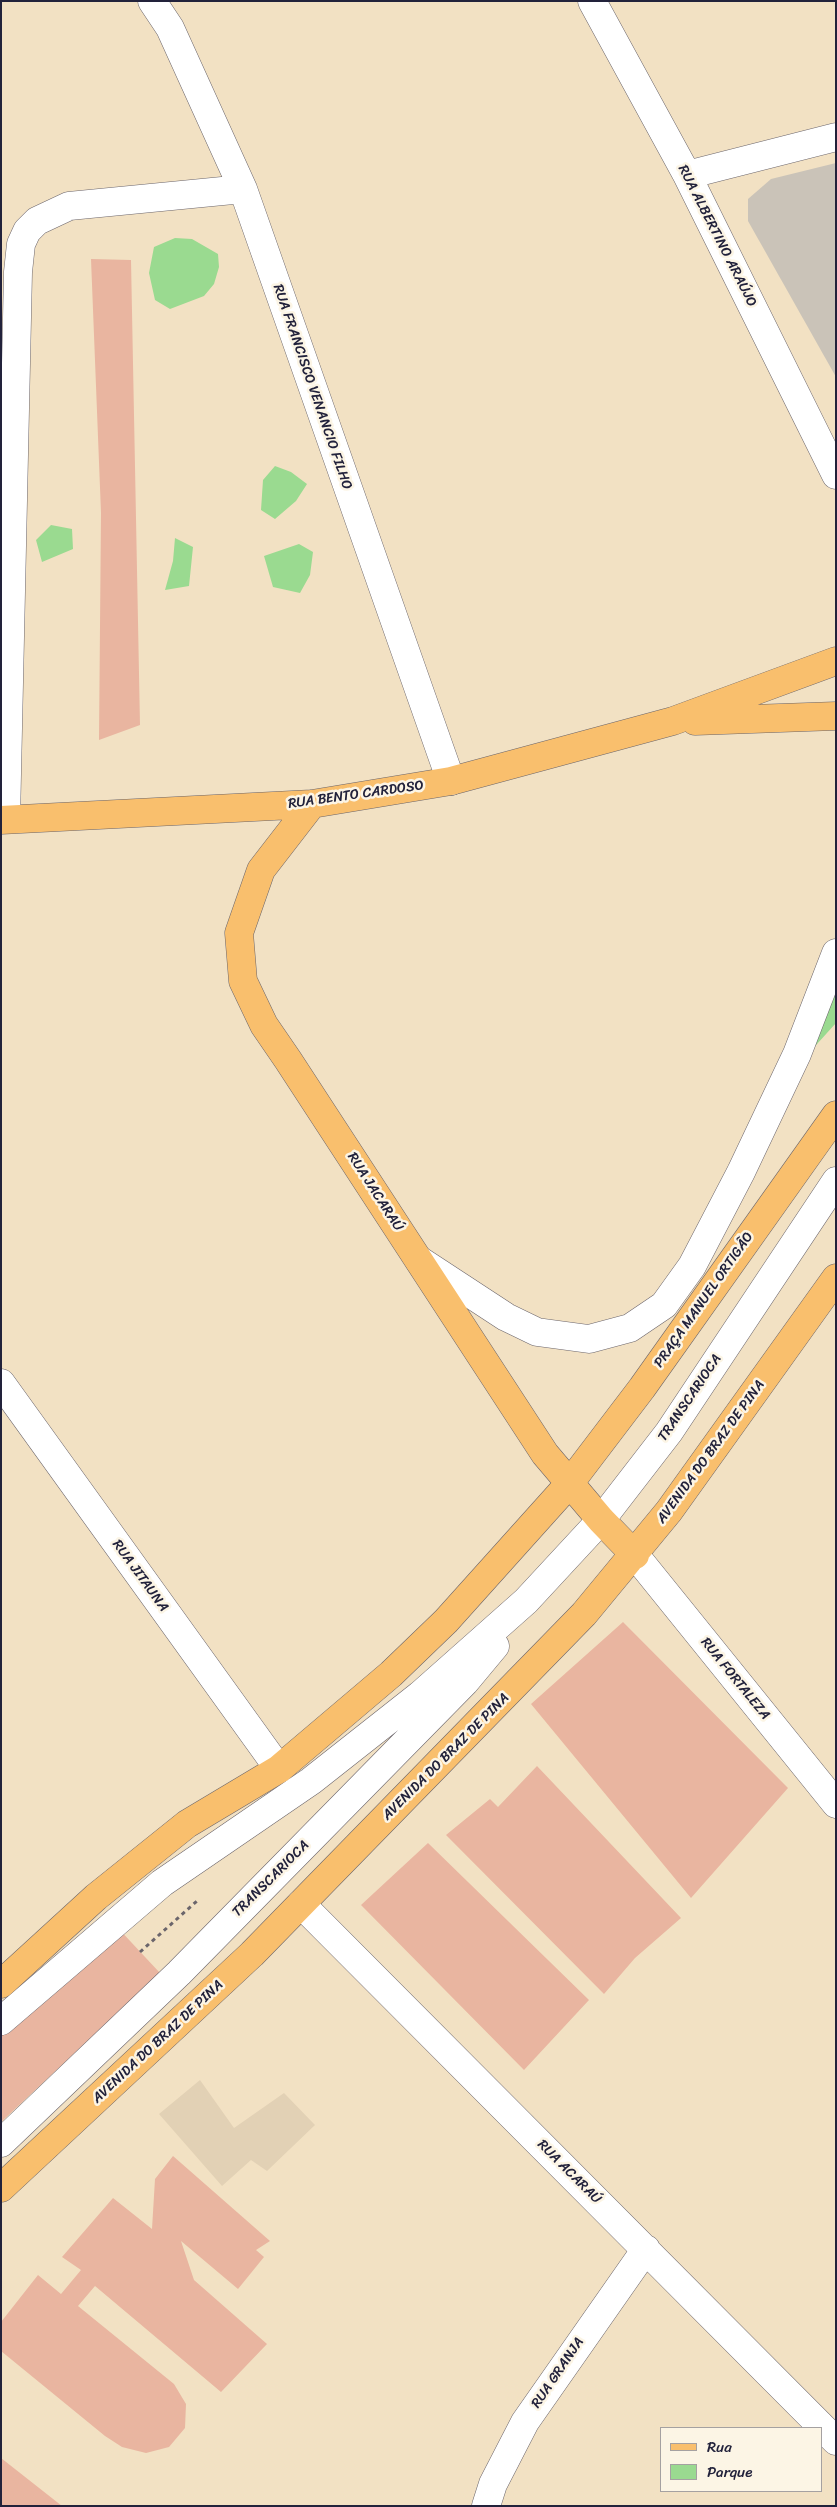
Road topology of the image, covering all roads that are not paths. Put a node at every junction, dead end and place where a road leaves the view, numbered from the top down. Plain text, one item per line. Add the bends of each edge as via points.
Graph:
1 (152, 1) edge
2 (592, 1) edge
3 (836, 138) edge
4 (688, 174) junction
5 (243, 189) junction
6 (836, 474) edge
7 (836, 661) edge
8 (673, 721) junction
9 (830, 721) edge
10 (451, 781) junction
11 (312, 804) junction
12 (4, 819) edge
13 (836, 953) edge
14 (836, 1115) edge
15 (836, 1181) edge
16 (419, 1260) junction
17 (836, 1278) edge
18 (1, 1383) edge
19 (569, 1484) junction
20 (601, 1520) junction
21 (635, 1555) junction
22 (526, 1601) junction
23 (279, 1769) junction
24 (836, 1804) edge
25 (301, 1904) junction
26 (1, 1984) edge
27 (1, 2021) edge
28 (1, 2143) edge
29 (1, 2188) edge
30 (646, 2249) junction
31 (836, 2441) edge
32 (486, 2506) edge

1 - 5 street, RUA FRANCISCO VENANCIO FILHO via 170,28
2 - 4 street, RUA ALBERTINO ARAÚJO
3 - 4 street
4 - 6 street, RUA ALBERTINO ARAÚJO
5 - 10 street, RUA FRANCISCO VENANCIO FILHO
5 - 12 street via 69,206 37,221 21,244
7 - 8 main road
8 - 9 main road
8 - 10 main road, RUA BENTO CARDOSO
10 - 11 main road, RUA BENTO CARDOSO
11 - 12 main road, RUA BENTO CARDOSO
11 - 16 main road, RUA JACARAÚ via 262,870 239,933 243,981 264,1025
13 - 16 street via 797,1054 741,1172 692,1266 664,1305 630,1328 589,1338 537,1332 506,1317
14 - 19 main road, PRAÇA MANUEL ORTIGÃO via 642,1388
15 - 20 street, TRANSCARIOCA via 669,1432
16 - 19 main road, RUA JACARAÚ via 545,1454
17 - 21 main road, AVENIDA DO BRAZ DE PINA
18 - 23 street, RUA JITAUNA
19 - 20 main road, RUA JACARAÚ
19 - 23 main road via 446,1621 391,1674
20 - 21 main road, RUA JACARAÚ
20 - 22 street, TRANSCARIOCA
21 - 24 street, RUA FORTALEZA
21 - 25 main road, AVENIDA DO BRAZ DE PINA via 500,1702
22 - 27 street, TRANSCARIOCA via 420,1694 311,1781 155,1888
22 - 28 street, TRANSCARIOCA via 498,1643 465,1682 179,1973
23 - 26 main road via 187,1824 96,1897
25 - 29 main road, AVENIDA DO BRAZ DE PINA via 230,1976
25 - 30 street, RUA ACARAÚ
30 - 31 street, RUA ACARAÚ
30 - 32 street, RUA GRANJA via 525,2422 493,2484

